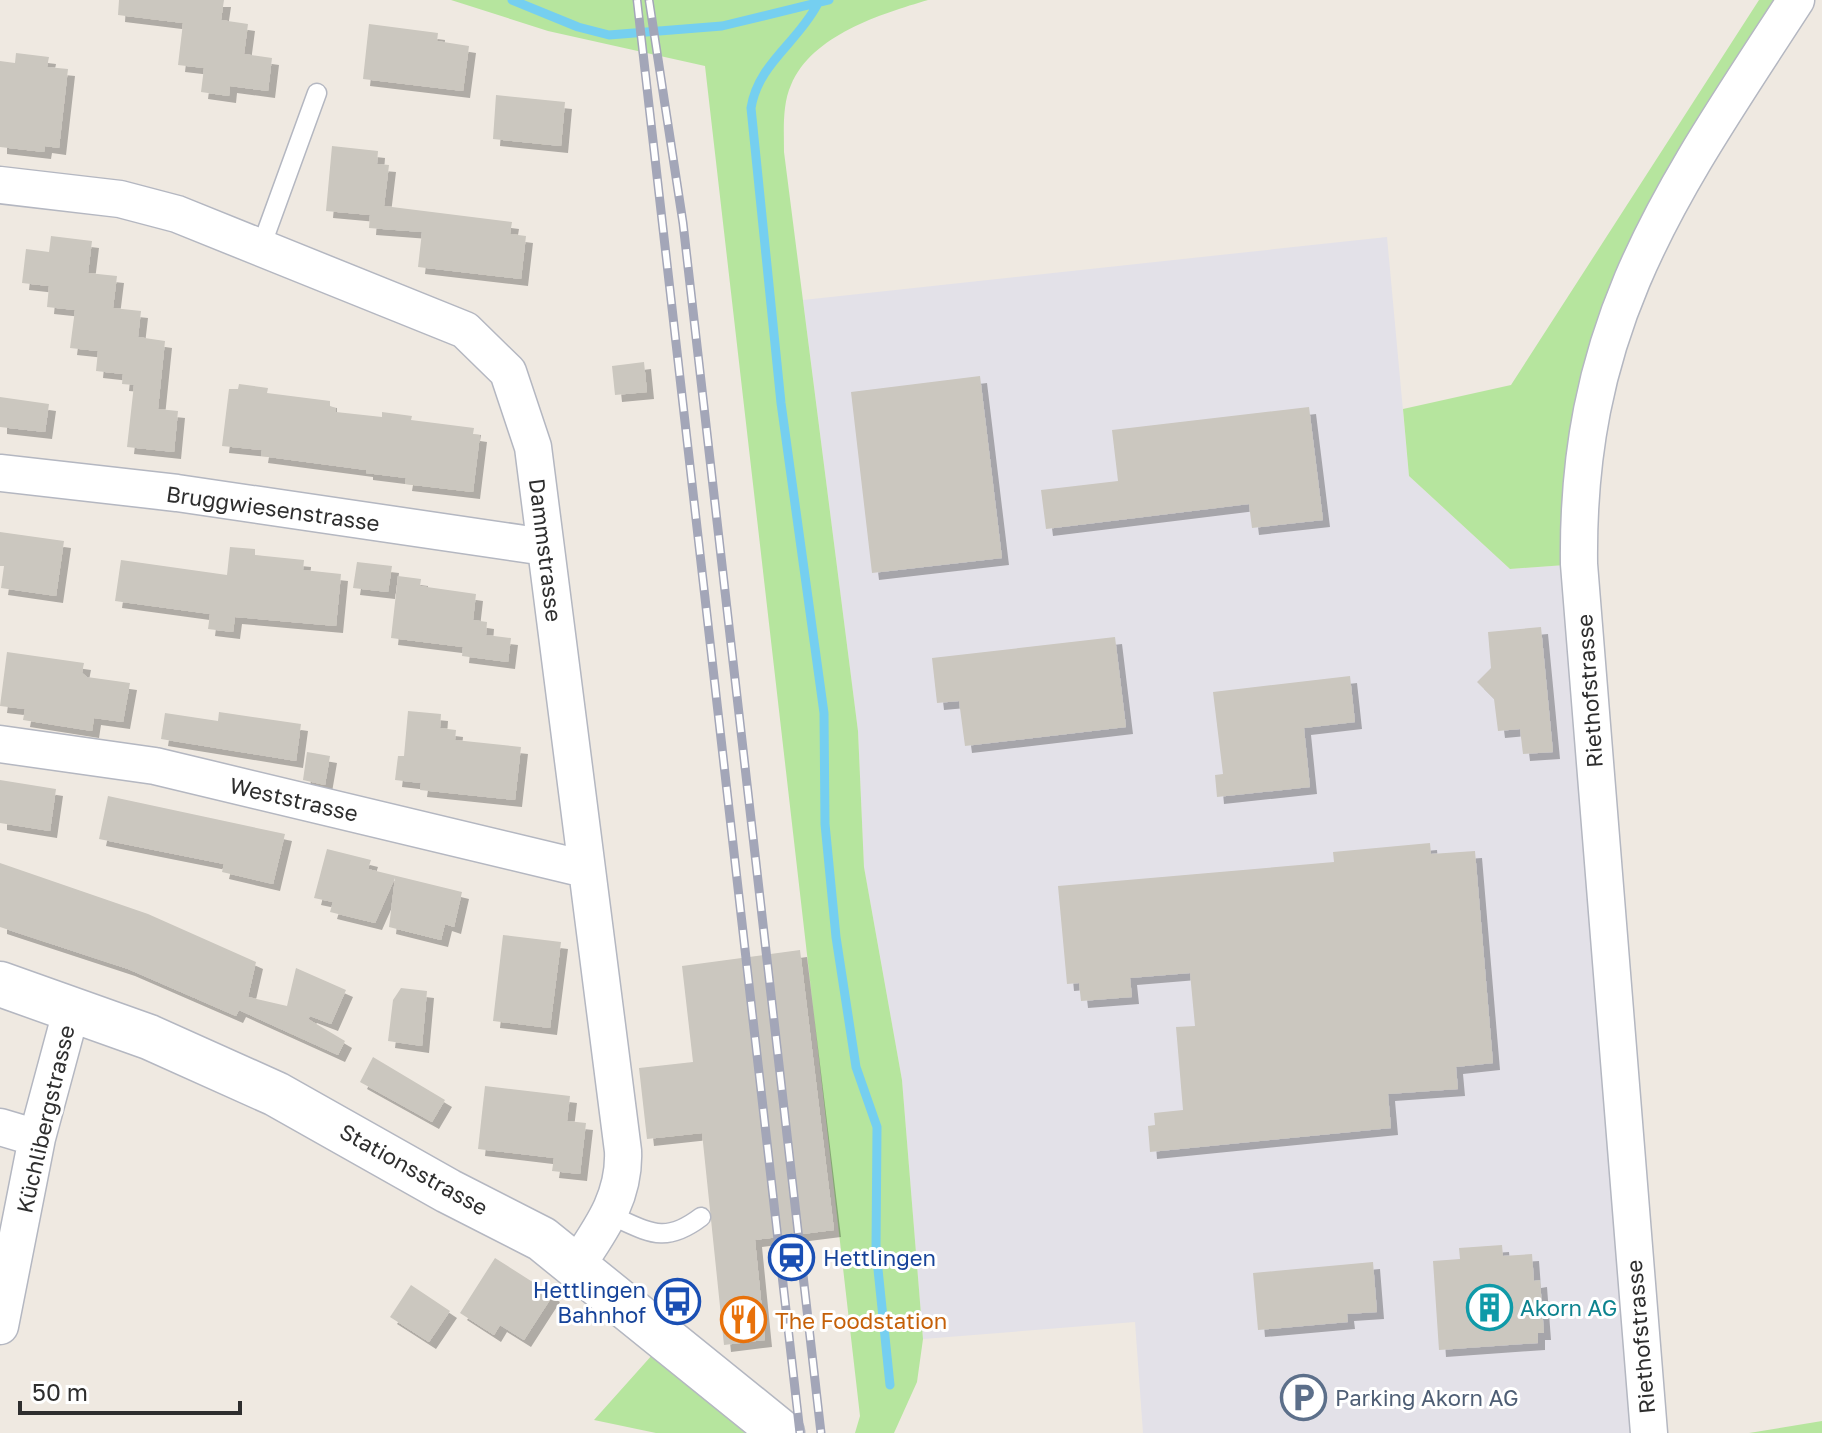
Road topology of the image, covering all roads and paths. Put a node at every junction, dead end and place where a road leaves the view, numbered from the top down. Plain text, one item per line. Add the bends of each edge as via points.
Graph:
1 (1796, 0) edge
2 (317, 93) dead end
3 (0, 185) edge
4 (261, 247) junction
5 (0, 473) edge
6 (545, 547) junction
7 (0, 744) edge
8 (585, 869) junction
9 (0, 984) edge
10 (72, 1008) junction
11 (0, 1127) edge
12 (37, 1138) junction
13 (610, 1215) junction
14 (701, 1217) dead end
15 (577, 1265) junction
16 (0, 1326) edge
17 (782, 1433) edge
18 (1649, 1433) edge

1 - 18 street, Riethofstrasse via 1692,160 1635,267 1600,366 1582,466 1579,564
2 - 4 lane
3 - 4 street, Dammstrasse via 149,206
4 - 6 street, Dammstrasse via 465,330 508,372 533,447
5 - 6 street, Bruggwiesenstrasse
6 - 8 street, Dammstrasse
7 - 8 street, Weststrasse via 155,766
8 - 13 street, Dammstrasse via 623,1151 619,1193
9 - 10 street, Stationsstrasse
10 - 12 street, Küchlibergstrasse
10 - 15 street, Stationsstrasse via 276,1094 542,1239
11 - 12 street
12 - 16 street, Küchlibergstrasse
13 - 14 lane via 664,1235
13 - 15 street, Dammstrasse
15 - 17 street, Stationsstrasse

